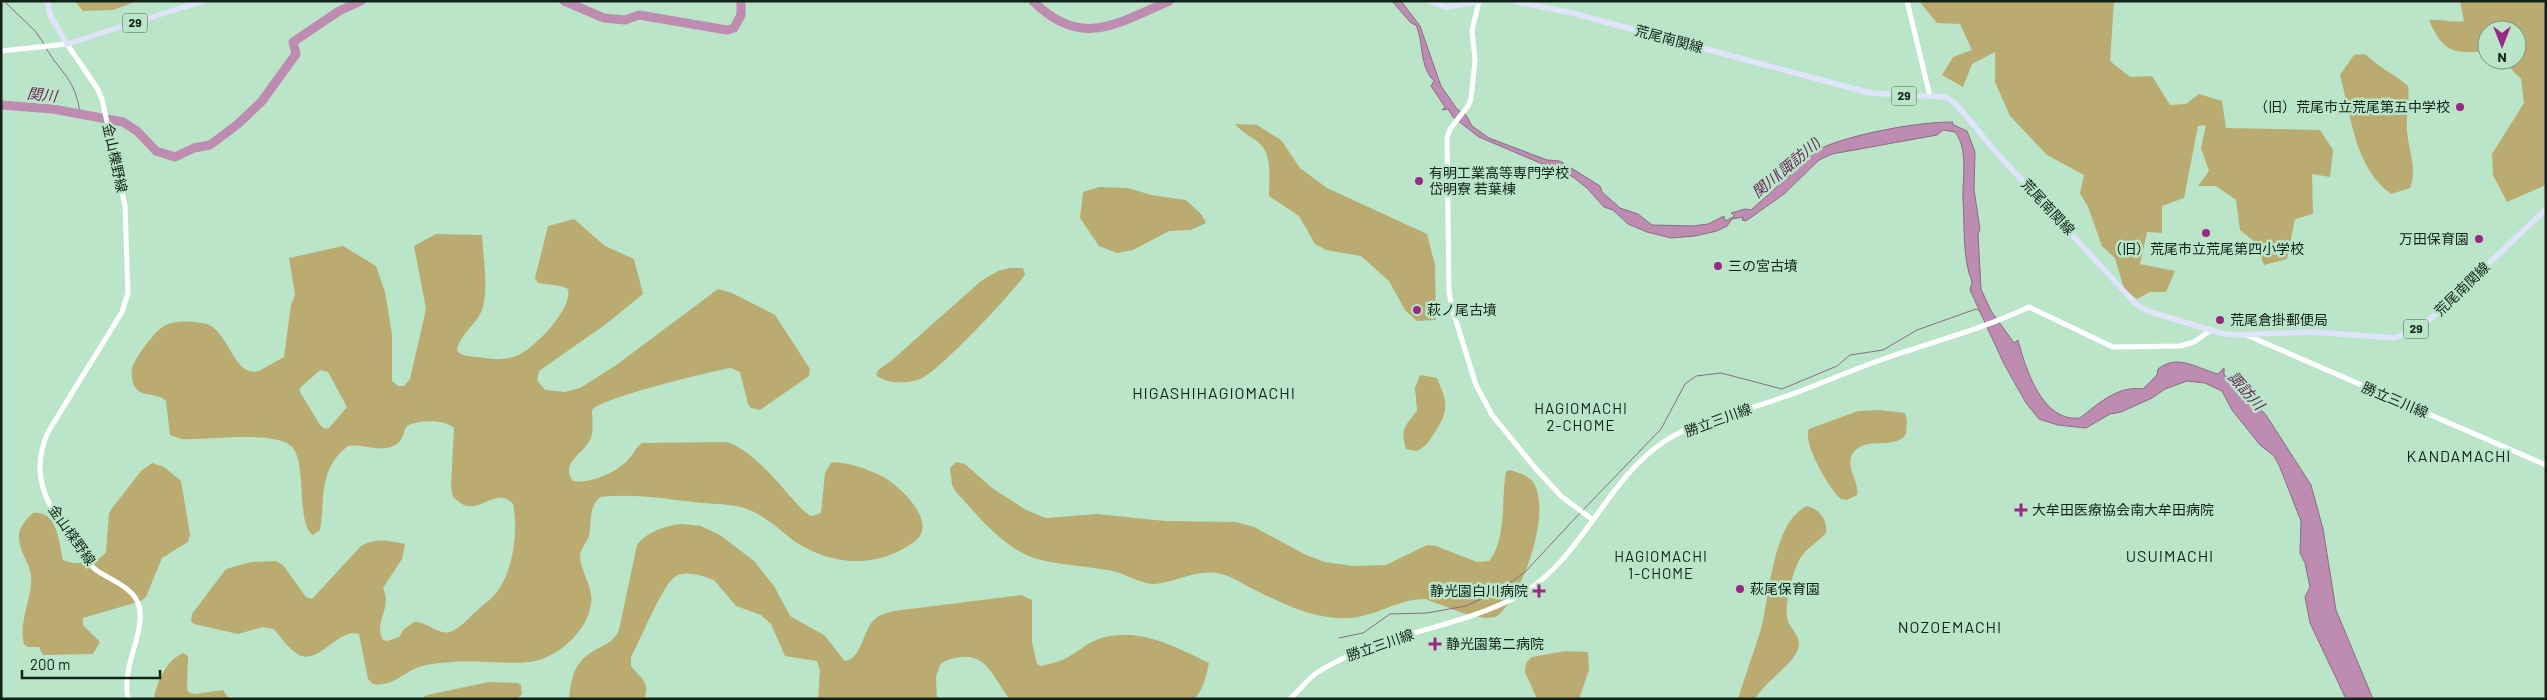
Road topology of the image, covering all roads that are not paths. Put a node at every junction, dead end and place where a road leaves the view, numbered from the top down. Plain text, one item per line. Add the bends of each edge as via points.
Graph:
1 (47, 1) edge
2 (203, 1) edge
3 (1430, 1) edge
4 (1480, 1) edge
5 (1513, 1) edge
6 (1907, 1) edge
7 (67, 44) junction
8 (1, 51) edge
9 (1930, 96) junction
10 (2546, 209) edge
11 (128, 283) joint
12 (2211, 330) junction
13 (2244, 334) junction
14 (2546, 465) edge
15 (1593, 520) junction
16 (128, 699) edge
17 (1290, 699) edge

1 - 7 main road via 51,17
2 - 7 main road, 29
3 - 4 main road via 1445,7
4 - 15 main road via 1472,31 1474,69 1468,106 1452,125 1448,138 1447,278 1452,308 1476,385 1492,415 1561,496
5 - 9 main road, 荒尾南関線 / 29 via 1587,17 1870,93
6 - 9 main road
7 - 8 main road
7 - 11 main road, 金山櫟野線 via 98,88 104,108 125,206
9 - 12 main road, 荒尾南関線 / 29 via 1945,97 1956,104 2140,307
10 - 13 main road, 荒尾南関線 / 29 via 2425,324 2404,335 2385,338 2313,332
11 - 16 main road, 金山檪野線 via 127,301 122,312 48,432 41,453 40,480 52,508 81,553 95,568 131,593 139,606 140,620 127,670
12 - 13 main road, 荒尾南関線 / 29
12 - 15 main road, 勝立三川線 via 2194,342 2180,346 2113,347 2029,307 1667,439 1636,464
13 - 14 main road, 勝立三川線
15 - 17 main road, 勝立三川線 via 1560,564 1531,589 1462,619 1349,655 1315,673

